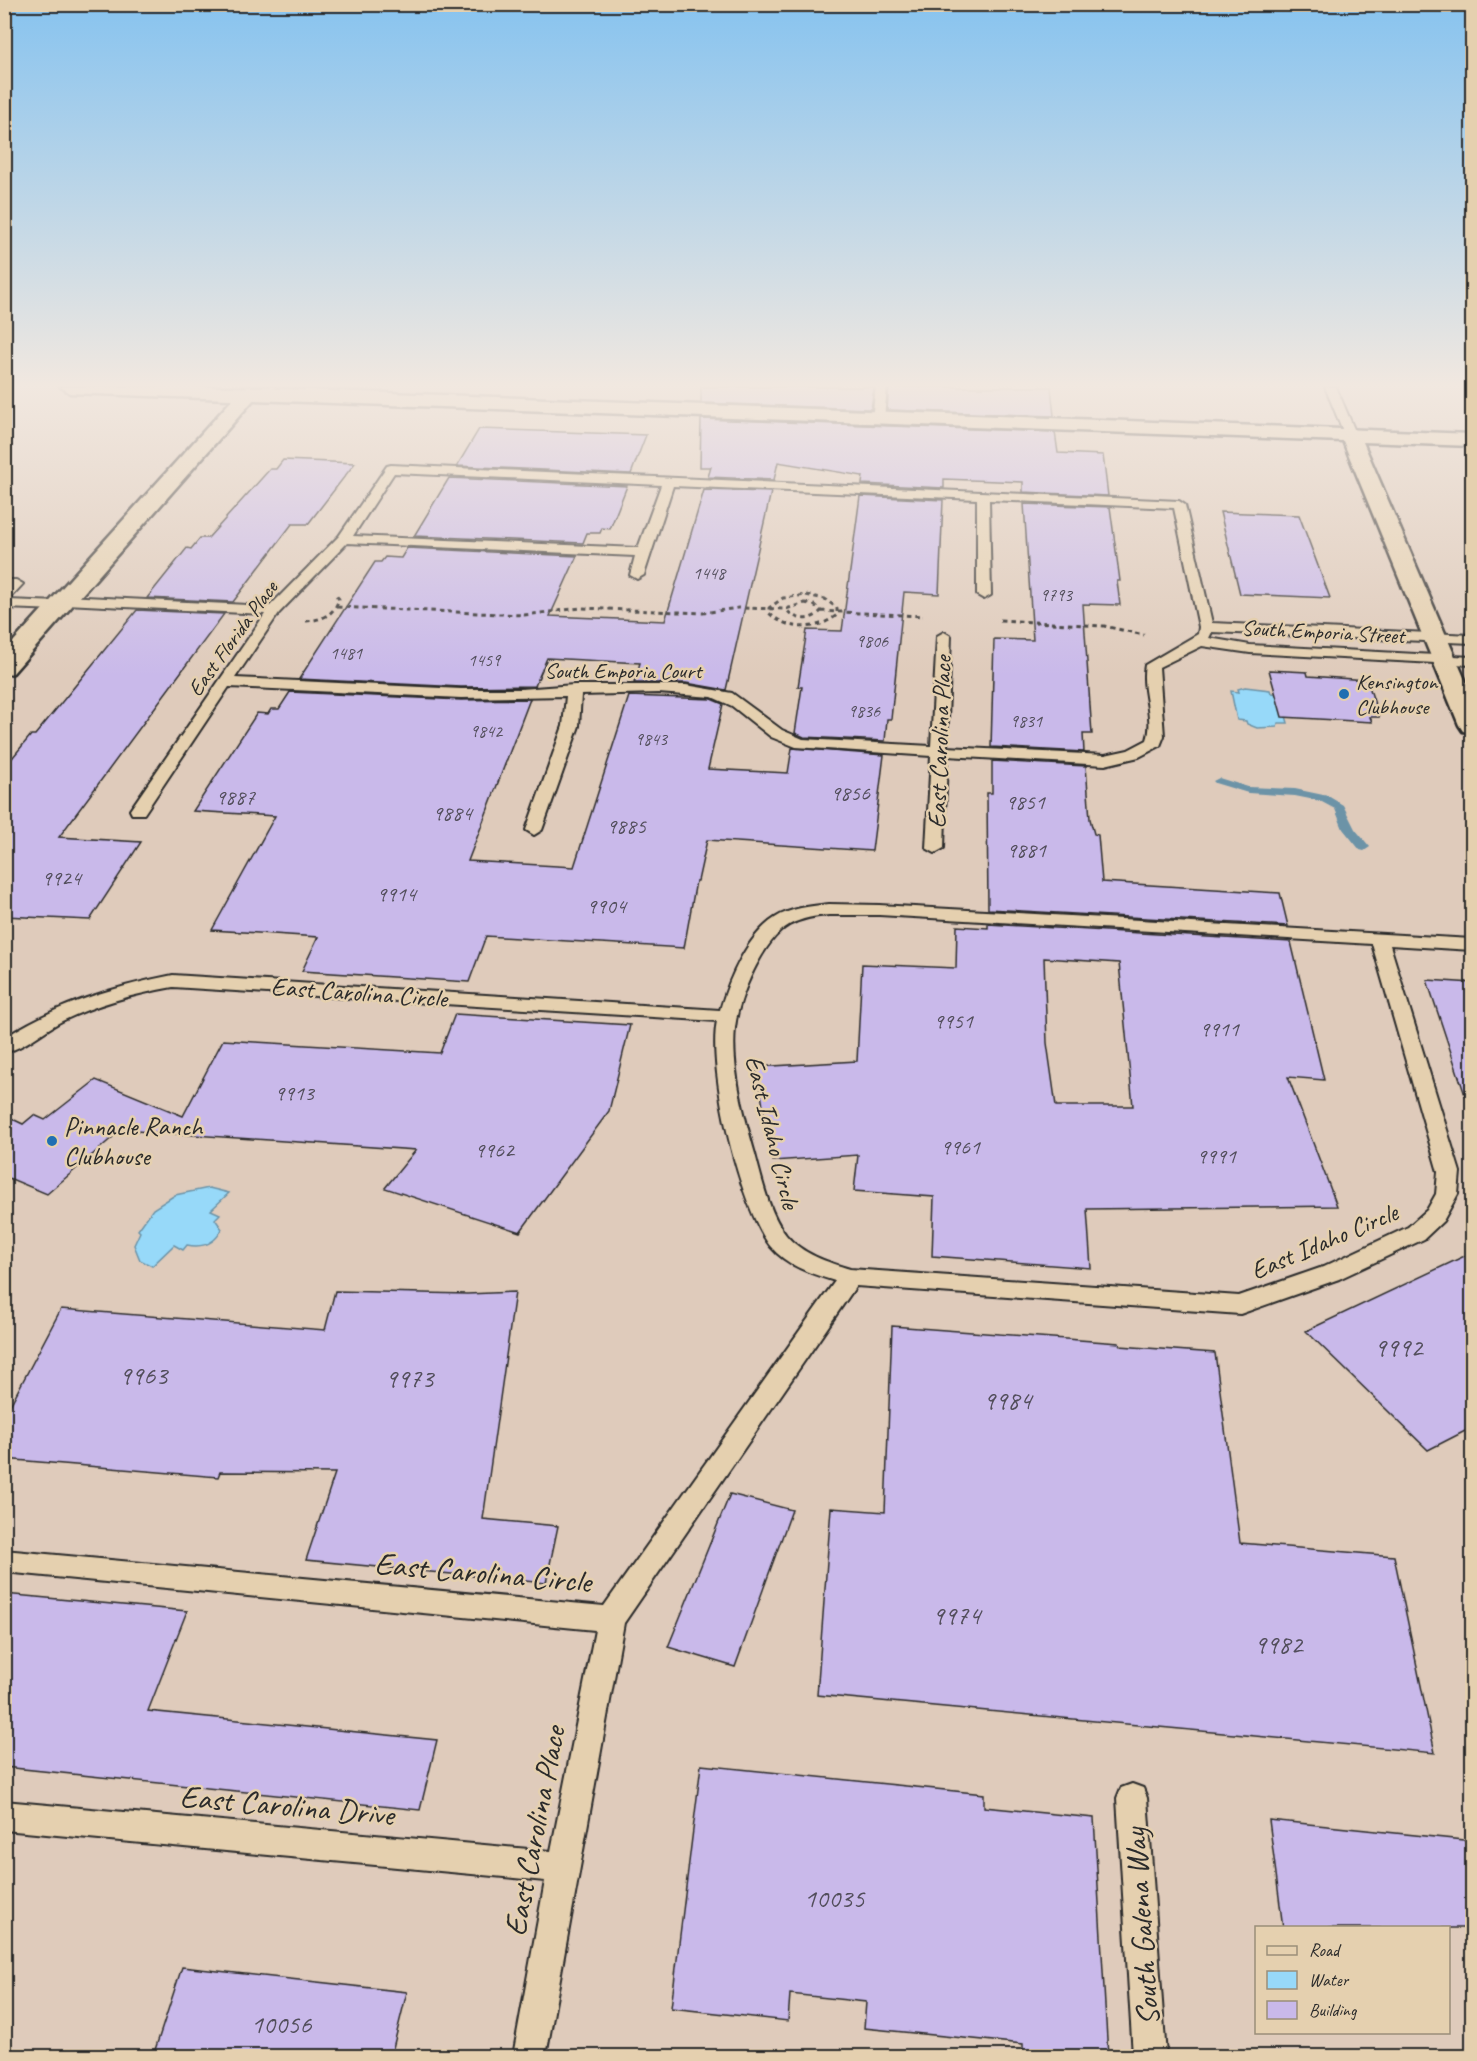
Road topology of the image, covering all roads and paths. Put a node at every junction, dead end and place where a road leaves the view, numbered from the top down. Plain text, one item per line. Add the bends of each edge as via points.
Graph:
1 (169, 483) edge
2 (381, 483) edge
3 (667, 483) edge
4 (711, 483) edge
5 (1371, 483) edge
6 (983, 497) junction
7 (344, 539) junction
8 (644, 552) junction
9 (637, 575) dead end
10 (4, 584) edge
11 (806, 595) junction
12 (984, 595) dead end
13 (4, 597) edge
14 (62, 603) junction
15 (804, 603) junction
16 (4, 604) edge
17 (338, 607) dead end
18 (769, 608) junction
19 (786, 609) junction
20 (274, 610) junction
21 (821, 611) junction
22 (838, 612) junction
23 (932, 617) dead end
24 (802, 618) junction
25 (991, 620) dead end
26 (800, 626) junction
27 (1206, 627) junction
28 (944, 636) dead end
29 (1436, 638) junction
30 (1473, 639) edge
31 (1200, 641) junction
32 (1176, 651) junction
33 (1445, 659) junction
34 (1473, 661) edge
35 (4, 668) edge
36 (225, 682) junction
37 (574, 689) junction
38 (1473, 724) edge
39 (940, 752) junction
40 (138, 810) dead end
41 (534, 830) dead end
42 (935, 848) dead end
43 (1379, 938) junction
44 (1473, 944) edge
45 (727, 1016) junction
46 (4, 1047) edge
47 (850, 1277) junction
48 (4, 1561) edge
49 (611, 1619) junction
50 (1132, 1798) dead end
51 (4, 1815) edge
52 (563, 1867) junction
53 (530, 2056) edge
54 (1150, 2056) edge

1 - 14 street
2 - 7 lane, East Florida Place
3 - 8 lane
4 - 6 lane
5 - 29 street
6 - 12 lane
6 - 27 lane via 1179,505
7 - 8 lane
7 - 20 lane, East Florida Place
8 - 9 lane
10 - 13 lane via 16,584
11 - 15 path
11 - 18 path via 783,598
11 - 22 path via 831,602
14 - 16 lane
14 - 20 lane
14 - 35 street
15 - 19 path
15 - 21 path
17 - 18 path via 524,615 581,608 703,613
18 - 19 path
18 - 26 path via 780,622
19 - 24 path via 792,616
20 - 36 lane, East Florida Place
21 - 22 path
21 - 24 path via 814,617
22 - 23 path
22 - 26 path via 824,624
24 - 26 path
25 - 32 path via 1115,627 1147,636
27 - 29 lane, South Emporia Street
27 - 31 lane
28 - 39 lane, East Carolina Place
29 - 30 lane, South Emporia Street
29 - 33 street
31 - 32 lane
31 - 33 lane, South Emporia Street via 1250,649
32 - 39 lane, South Emporia Court via 1154,662 1150,671 1157,739 1146,749 1094,760
33 - 34 lane, South Emporia Street
33 - 38 street
36 - 37 lane, South Emporia Court via 459,694
36 - 40 lane, East Florida Place
37 - 39 lane, South Emporia Court via 713,693 738,702 766,729 789,742
37 - 41 lane via 571,726
39 - 42 lane, East Carolina Place
43 - 44 lane, East Idaho Circle
43 - 45 lane, East Idaho Circle via 828,910 782,921 772,929 759,944
43 - 47 lane, East Idaho Circle via 1449,1172 1447,1194 1435,1215 1416,1233 1331,1273 1240,1305
45 - 46 lane, East Carolina Circle via 173,981 97,998 29,1030
45 - 47 lane, East Idaho Circle via 726,1070 756,1197 767,1224 777,1240 798,1259
47 - 49 lane, East Carolina Circle
48 - 49 lane, East Carolina Circle
49 - 52 lane, East Carolina Place
50 - 54 lane, South Galena Way
51 - 52 lane, East Carolina Drive
52 - 53 lane, East Carolina Place

